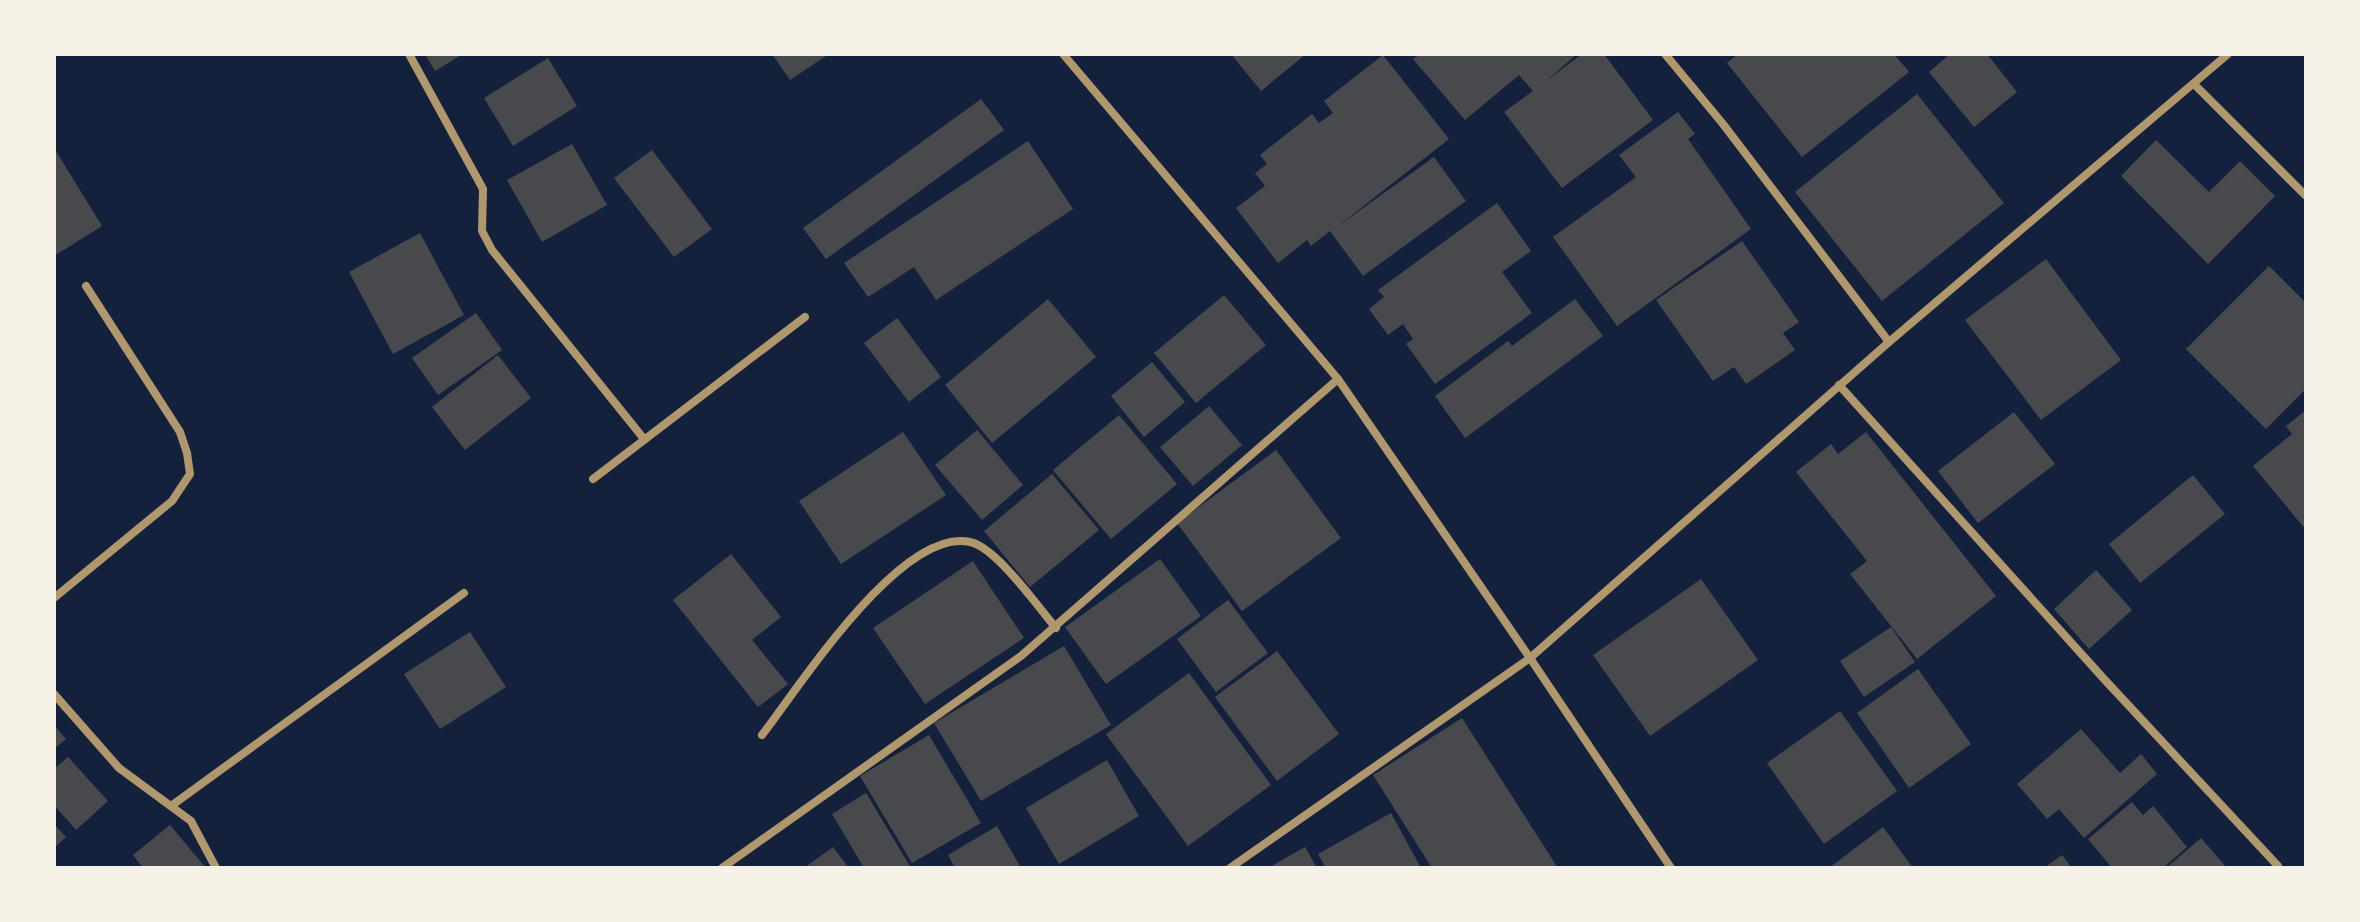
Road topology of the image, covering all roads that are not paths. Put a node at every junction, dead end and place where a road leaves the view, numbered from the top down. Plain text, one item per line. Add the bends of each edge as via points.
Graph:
1 (409, 54) edge
2 (1063, 54) edge
3 (1665, 54) edge
4 (2228, 54) edge
5 (2194, 84) junction
6 (2306, 196) edge
7 (86, 286) dead end
8 (805, 317) dead end
9 (1889, 342) junction
10 (1338, 379) junction
11 (1839, 385) junction
12 (644, 439) junction
13 (593, 479) dead end
14 (464, 593) dead end
15 (54, 598) edge
16 (1056, 628) junction
17 (1530, 658) junction
18 (54, 694) edge
19 (762, 735) dead end
20 (171, 806) junction
21 (2278, 866) dead end
22 (216, 868) edge
23 (722, 868) edge
24 (1230, 868) edge
25 (1671, 868) edge

1 - 12 street via 483,189 482,231 492,250
2 - 10 street
3 - 9 street
4 - 5 street
5 - 6 street
5 - 9 street
7 - 15 street via 180,432 190,474 172,501
8 - 12 street
9 - 11 street
10 - 16 street
10 - 17 street
11 - 17 street
11 - 21 street
12 - 13 street
14 - 20 street
16 - 19 street via 995,557 972,542 946,541 881,584
16 - 23 street
17 - 24 street
17 - 25 street
18 - 20 street via 119,768
20 - 22 street via 191,821

